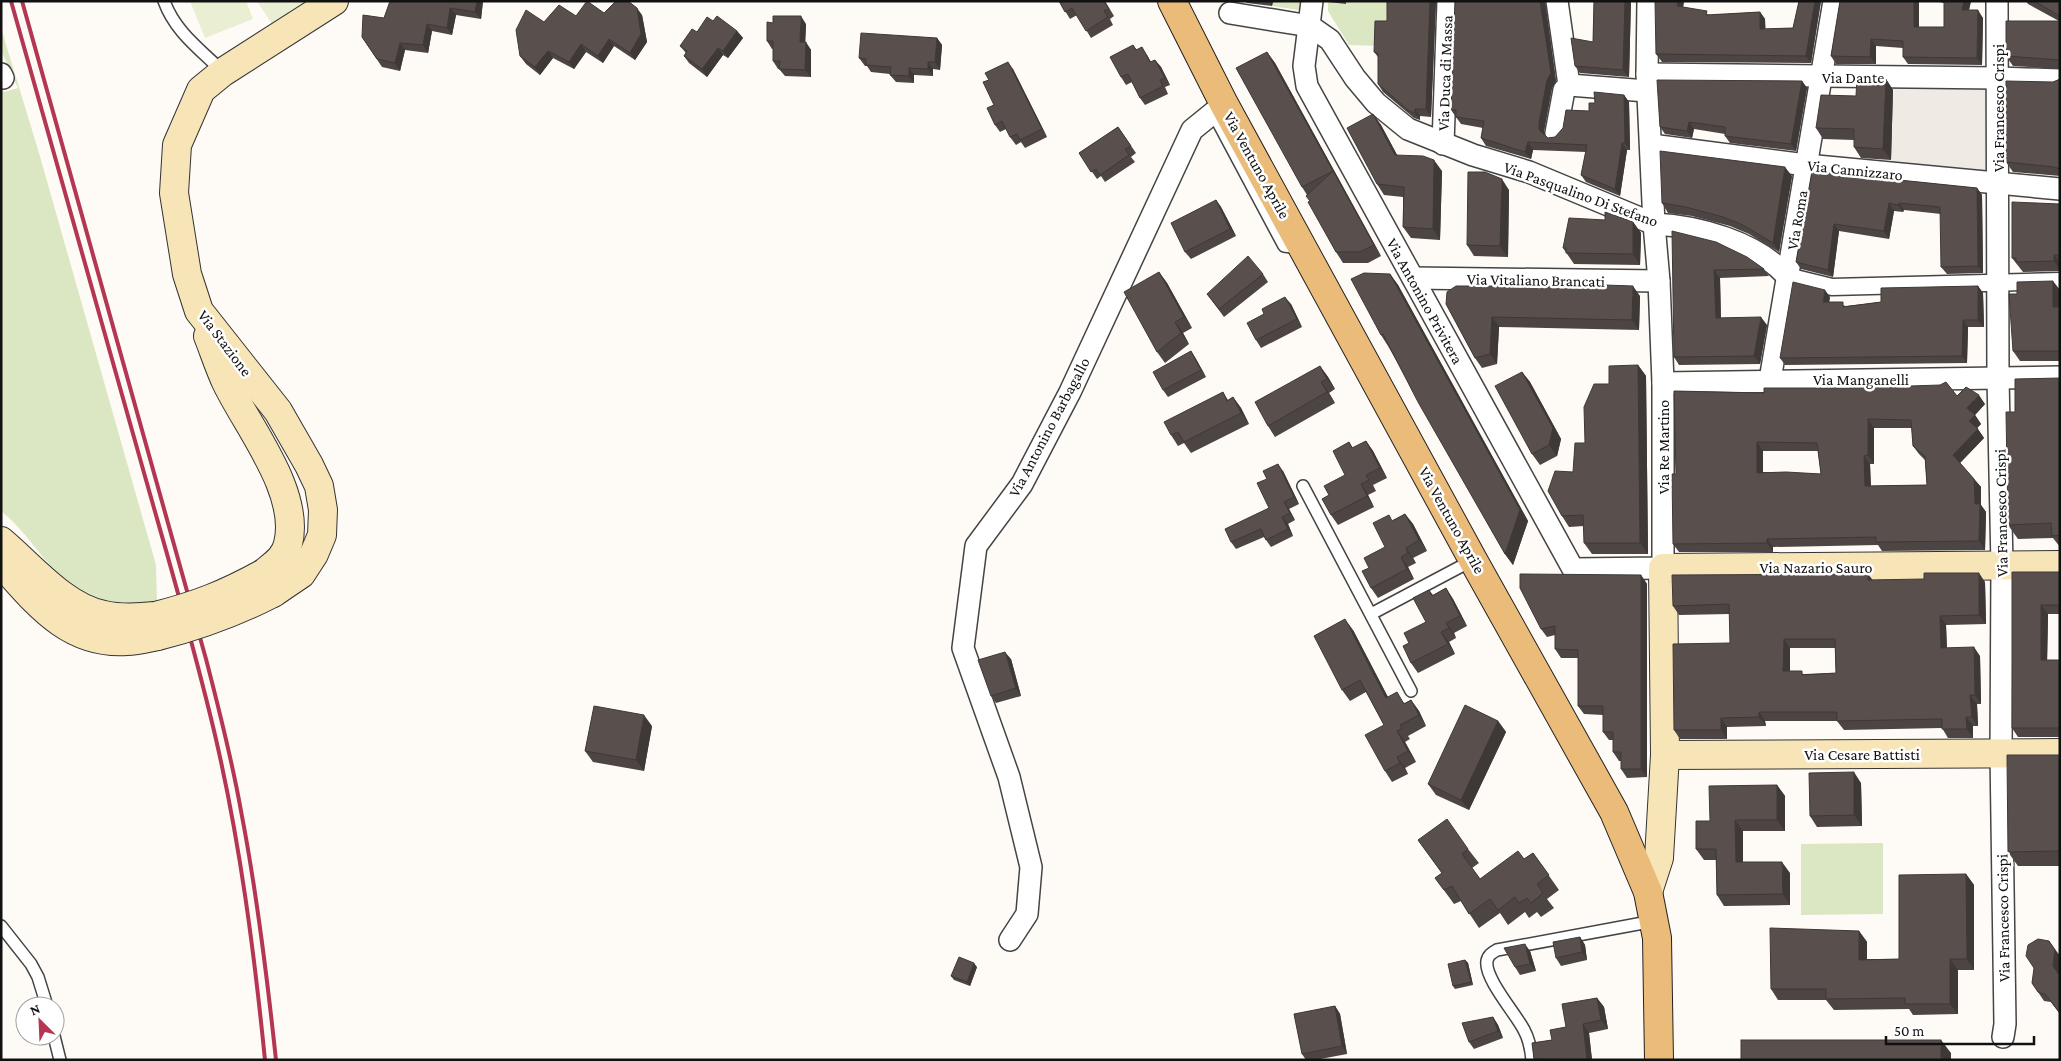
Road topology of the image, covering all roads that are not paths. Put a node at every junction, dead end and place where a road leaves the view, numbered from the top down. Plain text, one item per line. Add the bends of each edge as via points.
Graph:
1 (164, 1) edge
2 (334, 1) edge
3 (1172, 1) edge
4 (1312, 1) edge
5 (1448, 1) edge
6 (1557, 1) edge
7 (1648, 1) edge
8 (1834, 1) edge
9 (1997, 1) edge
10 (1230, 14) dead end
11 (1310, 26) junction
12 (224, 72) junction
13 (1821, 77) junction
14 (1998, 78) junction
15 (2060, 80) edge
16 (1647, 82) junction
17 (1569, 85) junction
18 (1218, 109) junction
19 (1556, 133) edge
20 (1443, 144) junction
21 (1651, 145) junction
22 (1806, 165) junction
23 (1998, 184) junction
24 (2060, 189) edge
25 (1654, 224) junction
26 (1787, 276) junction
27 (1413, 278) junction
28 (1659, 281) junction
29 (2060, 281) edge
30 (1999, 282) junction
31 (199, 311) junction
32 (2060, 377) edge
33 (1998, 378) junction
34 (1770, 380) junction
35 (1663, 383) junction
36 (1303, 486) dead end
37 (1, 541) edge
38 (1473, 560) junction
39 (1, 563) edge
40 (2060, 565) edge
41 (2002, 566) junction
42 (1663, 568) junction
43 (1572, 569) joint
44 (269, 583) junction
45 (1371, 614) junction
46 (156, 626) junction
47 (1411, 691) dead end
48 (2001, 753) junction
49 (2060, 753) edge
50 (1664, 755) junction
51 (1648, 892) junction
52 (1654, 921) junction
53 (1, 926) edge
54 (1010, 940) dead end
55 (43, 996) edge
56 (1998, 1029) dead end
57 (56, 1046) edge
58 (60, 1060) edge
59 (1532, 1060) edge
60 (1659, 1060) edge

1 - 12 lane via 187,39
2 - 12 main road, Via Stazione
3 - 18 main road, Via Ventuno Aprile
4 - 11 street, Via Antonino Privitera
5 - 20 street, Via Duca di Massa
6 - 17 street
7 - 16 street, Via Re Martino
8 - 13 street, Via Roma
9 - 14 street, Via Francesco Crispi
10 - 11 street, Via Pasqualino Di Stefano
11 - 20 street, Via Pasqualino Di Stefano via 1330,40 1376,104 1408,129
11 - 27 street, Via Antonino Privitera via 1304,66 1307,86
12 - 31 main road, Via Stazione via 201,90 178,145 174,193 187,274
13 - 14 street, Via Dante
13 - 16 street, Via Dante
13 - 22 street, Via Roma
14 - 15 street, Via Dante
14 - 23 street, Via Francesco Crispi
16 - 17 street, Via Dante
16 - 21 street, Via Re Martino
17 - 19 street via 1564,90
18 - 38 main road, Via Ventuno Aprile via 1304,249
18 - 54 street, Via Antonino Barbagallo via 1192,130 1070,392 1022,484 976,546 963,648 1009,777 1031,867 1027,914
20 - 25 street, Via Pasqualino Di Stefano via 1529,172
21 - 22 street, Via Cannizzaro
21 - 25 street, Via Re Martino
22 - 23 street, Via Cannizzaro
22 - 26 street, Via Roma
23 - 24 street, Via Cannizzaro
23 - 30 street, Via Francesco Crispi
25 - 26 street, Via Pasqualino Di Stefano via 1673,225 1740,242 1778,266
25 - 28 street, Via Re Martino
26 - 30 street, Via Pasqualino Di Stefano via 1832,287
26 - 34 street, Via Roma
27 - 28 street, Via Vitaliano Brancati
27 - 43 street, Via Antonino Privitera
28 - 35 street, Via Re Martino
29 - 30 street, Via Pasqualino Di Stefano
30 - 33 street, Via Francesco Crispi
31 - 44 main road via 226,382 272,468 290,516 288,546
31 - 44 main road, Via Stazione via 278,411 319,486 324,510 322,535 314,554 301,574
32 - 33 street, Via Manganelli
33 - 34 street, Via Manganelli
33 - 41 street, Via Francesco Crispi
34 - 35 street, Via Manganelli
35 - 42 street, Via Re Martino
36 - 45 lane
37 - 46 main road via 54,590 80,605 102,615 130,618
38 - 45 lane
38 - 51 main road, Via Ventuno Aprile via 1614,812
39 - 46 main road via 33,601 70,629 127,642
40 - 41 main road, Via Nazario Sauro
41 - 42 main road, Via Nazario Sauro
41 - 48 street, Via Francesco Crispi
42 - 43 street, Via Nazario Sauro
42 - 50 main road, Via Re Martino
44 - 46 main road, bridge via 229,592 193,606
45 - 47 lane
48 - 49 main road, Via Cesare Battisti
48 - 50 main road, Via Cesare Battisti
48 - 56 street, Via Francesco Crispi
50 - 51 main road, Via Re Martino via 1659,858
51 - 52 main road, Via Ventuno Aprile
52 - 59 lane via 1497,950 1489,955 1486,963 1490,977 1524,1030
52 - 60 main road, Via Ventuno Aprile
53 - 55 lane via 31,964
57 - 58 lane

